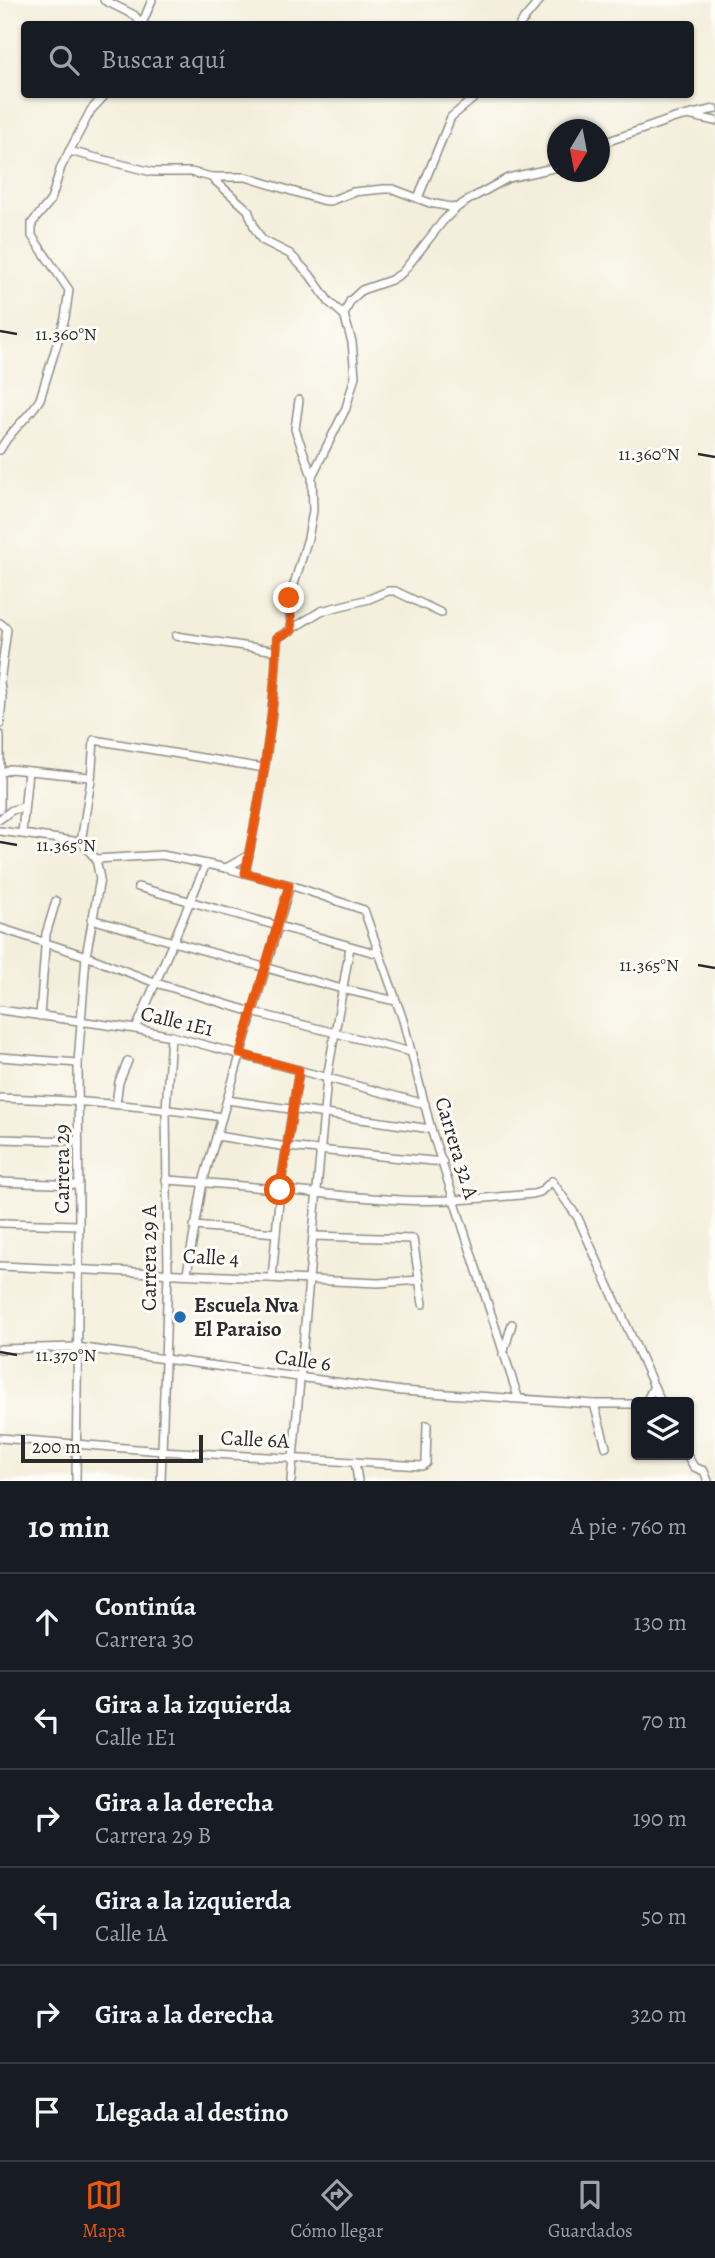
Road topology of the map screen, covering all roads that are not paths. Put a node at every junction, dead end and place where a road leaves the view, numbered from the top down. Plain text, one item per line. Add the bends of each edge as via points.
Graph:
1 (104, 0) edge
2 (152, 0) edge
3 (540, 0) edge
4 (139, 21) edge
5 (143, 21) edge
6 (522, 21) edge
7 (101, 98) edge
8 (474, 98) edge
9 (715, 109) edge
10 (690, 115) junction
11 (715, 121) edge
12 (610, 141) edge
13 (69, 151) junction
14 (547, 169) edge
15 (211, 177) junction
16 (418, 198) junction
17 (456, 208) junction
18 (344, 315) junction
19 (299, 400) dead end
20 (0, 450) edge
21 (312, 475) junction
22 (441, 613) dead end
23 (0, 624) edge
24 (292, 630) junction
25 (176, 636) dead end
26 (277, 651) junction
27 (1, 658) edge
28 (0, 724) edge
29 (0, 735) edge
30 (264, 768) junction
31 (28, 771) junction
32 (0, 773) edge
33 (89, 777) junction
34 (24, 807) junction
35 (0, 809) edge
36 (0, 819) edge
37 (0, 831) edge
38 (22, 833) junction
39 (81, 842) junction
40 (249, 855) junction
41 (96, 859) junction
42 (206, 864) junction
43 (226, 868) junction
44 (245, 873) junction
45 (289, 885) junction
46 (138, 887) dead end
47 (56, 901) dead end
48 (189, 902) junction
49 (92, 919) junction
50 (278, 926) junction
51 (0, 928) edge
52 (172, 942) junction
53 (47, 944) junction
54 (350, 947) junction
55 (379, 954) junction
56 (86, 956) junction
57 (265, 967) junction
58 (156, 983) junction
59 (342, 989) junction
60 (396, 1001) junction
61 (0, 1010) edge
62 (252, 1012) junction
63 (40, 1016) junction
64 (81, 1023) junction
65 (136, 1029) junction
66 (333, 1033) junction
67 (171, 1036) junction
68 (411, 1052) junction
69 (240, 1054) junction
70 (0, 1058) edge
71 (128, 1061) dead end
72 (78, 1063) junction
73 (299, 1070) junction
74 (327, 1078) junction
75 (0, 1098) edge
76 (79, 1100) junction
77 (227, 1100) junction
78 (116, 1104) junction
79 (425, 1104) junction
80 (166, 1109) junction
81 (292, 1111) junction
82 (323, 1115) junction
83 (222, 1118) junction
84 (431, 1129) junction
85 (217, 1136) junction
86 (0, 1139) edge
87 (78, 1141) junction
88 (287, 1147) junction
89 (319, 1150) junction
90 (443, 1162) junction
91 (166, 1180) junction
92 (0, 1182) edge
93 (204, 1182) junction
94 (78, 1185) junction
95 (280, 1190) junction
96 (316, 1194) junction
97 (454, 1200) junction
98 (0, 1223) edge
99 (79, 1225) junction
100 (194, 1226) junction
101 (276, 1233) junction
102 (313, 1236) junction
103 (0, 1266) edge
104 (79, 1270) junction
105 (168, 1273) junction
106 (187, 1273) junction
107 (272, 1278) junction
108 (310, 1280) junction
109 (420, 1280) junction
110 (423, 1304) dead end
111 (512, 1324) dead end
112 (76, 1347) junction
113 (0, 1349) edge
114 (503, 1355) junction
115 (165, 1359) junction
116 (299, 1378) junction
117 (653, 1388) junction
118 (518, 1397) junction
119 (648, 1397) edge
120 (658, 1397) edge
121 (594, 1404) junction
122 (631, 1404) edge
123 (427, 1424) dead end
124 (0, 1438) edge
125 (76, 1443) junction
126 (606, 1447) dead end
127 (162, 1451) junction
128 (293, 1458) junction
129 (690, 1460) edge
130 (355, 1462) junction
131 (76, 1481) edge
132 (161, 1481) edge
133 (291, 1481) edge
134 (358, 1481) edge
135 (708, 1481) edge

1 - 4 street
2 - 5 street
3 - 6 street
7 - 13 street
8 - 16 street via 451,117
9 - 10 street
10 - 11 street
10 - 12 street
13 - 15 street via 152,172
13 - 20 street via 51,200 31,230 69,290 65,318 40,399
14 - 17 street via 508,178
15 - 16 street via 246,177 330,201 384,188
15 - 18 street via 248,210 258,236 290,254
16 - 17 street
17 - 18 street via 402,273 362,290
18 - 21 street via 355,376 346,408
19 - 21 street via 295,429
21 - 24 street via 309,538 288,604
22 - 24 street via 388,591 313,615
23 - 27 street via 7,629
24 - 26 street via 277,638
25 - 26 street
26 - 30 street
27 - 28 street
29 - 32 street
30 - 33 street via 94,740
30 - 40 street
31 - 32 street
31 - 33 street
31 - 34 street
32 - 35 street
33 - 39 street
34 - 36 street
34 - 38 street
37 - 38 street
38 - 39 street
39 - 41 street
40 - 43 street
40 - 44 street
41 - 42 street via 162,855
41 - 49 street, Carrera 29 via 100,879
42 - 43 street
42 - 48 street
43 - 44 street
44 - 45 street
45 - 50 street
45 - 55 street, Carrera 32 A via 364,910
46 - 48 street
47 - 53 street
48 - 50 street
48 - 52 street
49 - 52 street
49 - 56 street, Carrera 29
50 - 54 street
50 - 57 street
51 - 53 street
52 - 57 street
52 - 58 street
53 - 56 street
53 - 63 street
54 - 55 street
54 - 59 street
55 - 60 street, Carrera 32 A
56 - 58 street
56 - 64 street, Carrera 29
57 - 59 street
57 - 62 street
58 - 62 street
58 - 65 street
59 - 60 street
59 - 66 street
60 - 68 street, Carrera 32 A
61 - 63 street, Calle 1E1
62 - 66 street
62 - 69 street
63 - 64 street, Calle 1E1
64 - 65 street, Calle 1E1
64 - 72 street, Carrera 29
65 - 67 street, Calle 1E1
66 - 68 street
66 - 74 street
67 - 69 street, Calle 1E1
67 - 80 street, Carrera 29 A
68 - 79 street, Carrera 32 A
69 - 73 street, Calle 1E1
69 - 77 street
70 - 72 street
71 - 78 street
72 - 76 street, Carrera 29
73 - 74 street, Calle 1E1
73 - 81 street
74 - 79 street, Calle 1E1
74 - 82 street
75 - 76 street
76 - 78 street
76 - 87 street, Carrera 29
77 - 81 street
77 - 83 street
78 - 80 street
79 - 84 street, Carrera 32 A
80 - 83 street
80 - 91 street, Carrera 29 A
81 - 82 street
81 - 88 street
82 - 84 street
82 - 89 street
83 - 85 street
84 - 90 street, Carrera 32 A
85 - 88 street
85 - 93 street
86 - 87 street
87 - 94 street, Carrera 29
88 - 89 street
88 - 95 street
89 - 90 street
89 - 96 street
90 - 97 street, Carrera 32 A
91 - 93 street
91 - 105 street, Carrera 29 A
92 - 94 street
93 - 95 street
93 - 100 street
94 - 99 street, Carrera 29
95 - 96 street
95 - 101 street
96 - 97 street
96 - 102 street
97 - 114 street, Carrera 32 A
97 - 117 street via 536,1194 552,1181 578,1218
98 - 99 street
99 - 104 street, Carrera 29
100 - 101 street
100 - 106 street
101 - 107 street
102 - 108 street
102 - 109 street via 414,1240
103 - 104 street, Calle 4
104 - 105 street, Calle 4
104 - 112 street, Carrera 29
105 - 106 street, Calle 4
105 - 115 street, Carrera 29 A
106 - 107 street, Calle 4
107 - 108 street, Calle 4
108 - 109 street, Calle 4
108 - 116 street
109 - 110 street
111 - 114 street
112 - 113 street, Calle 6
112 - 115 street, Calle 6
112 - 125 street, Carrera 29
114 - 118 street, Carrera 32 A
115 - 116 street, Calle 6
115 - 127 street, Carrera 29 A
116 - 118 street, Calle 6 via 402,1391
116 - 128 street
117 - 119 street
117 - 120 street
118 - 121 street, Calle 6
121 - 122 street, Calle 6
121 - 126 street
123 - 130 street, Calle 6A via 424,1465
124 - 125 street, Calle 6A
125 - 127 street, Calle 6A
125 - 131 street, Carrera 29
127 - 128 street, Calle 6A
127 - 132 street, Carrera 29 A
128 - 130 street, Calle 6A
128 - 133 street
129 - 135 street
130 - 134 street

